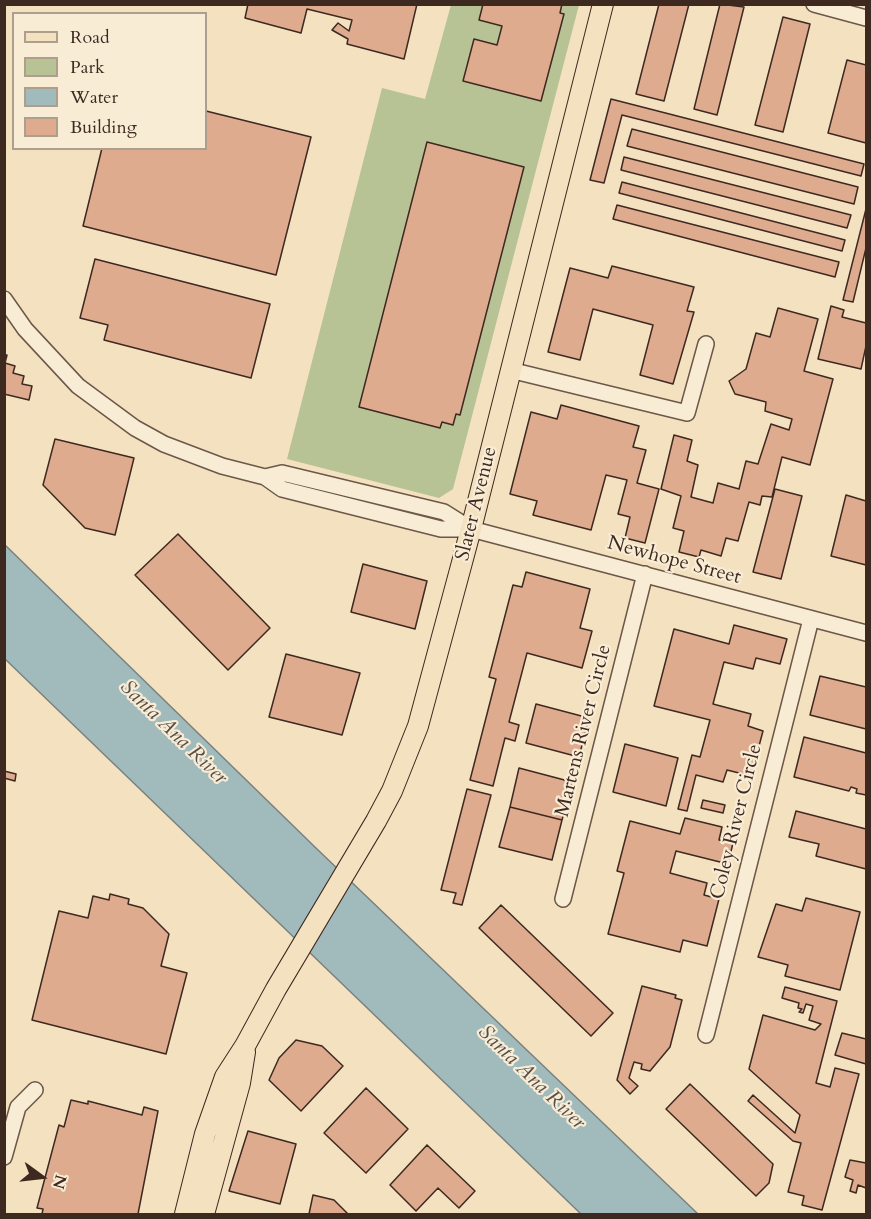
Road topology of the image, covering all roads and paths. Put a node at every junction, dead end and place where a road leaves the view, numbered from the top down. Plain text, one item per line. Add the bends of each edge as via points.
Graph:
1 (603, 4) edge
2 (814, 4) edge
3 (867, 18) edge
4 (4, 299) edge
5 (706, 344) dead end
6 (510, 370) junction
7 (471, 529) junction
8 (645, 574) junction
9 (811, 619) junction
10 (867, 633) edge
11 (563, 899) dead end
12 (706, 1035) dead end
13 (245, 1046) junction
14 (36, 1090) dead end
15 (4, 1157) edge
16 (185, 1215) edge
17 (204, 1215) edge

1 - 6 main road, Slater Avenue
2 - 3 street
4 - 7 street, Newhope Street via 25,329 78,386 164,444 265,477 282,489 441,529
5 - 6 street via 687,413
6 - 7 main road, Slater Avenue
7 - 8 street, Newhope Street
7 - 13 main road, Slater Avenue via 418,726 392,791
8 - 9 street, Newhope Street
8 - 11 street, Martens River Circle
9 - 10 street, Newhope Street
9 - 12 street, Coley River Circle
13 - 16 main road, Slater Avenue via 225,1077 214,1105
13 - 17 main road via 240,1083
14 - 15 street via 18,1107

